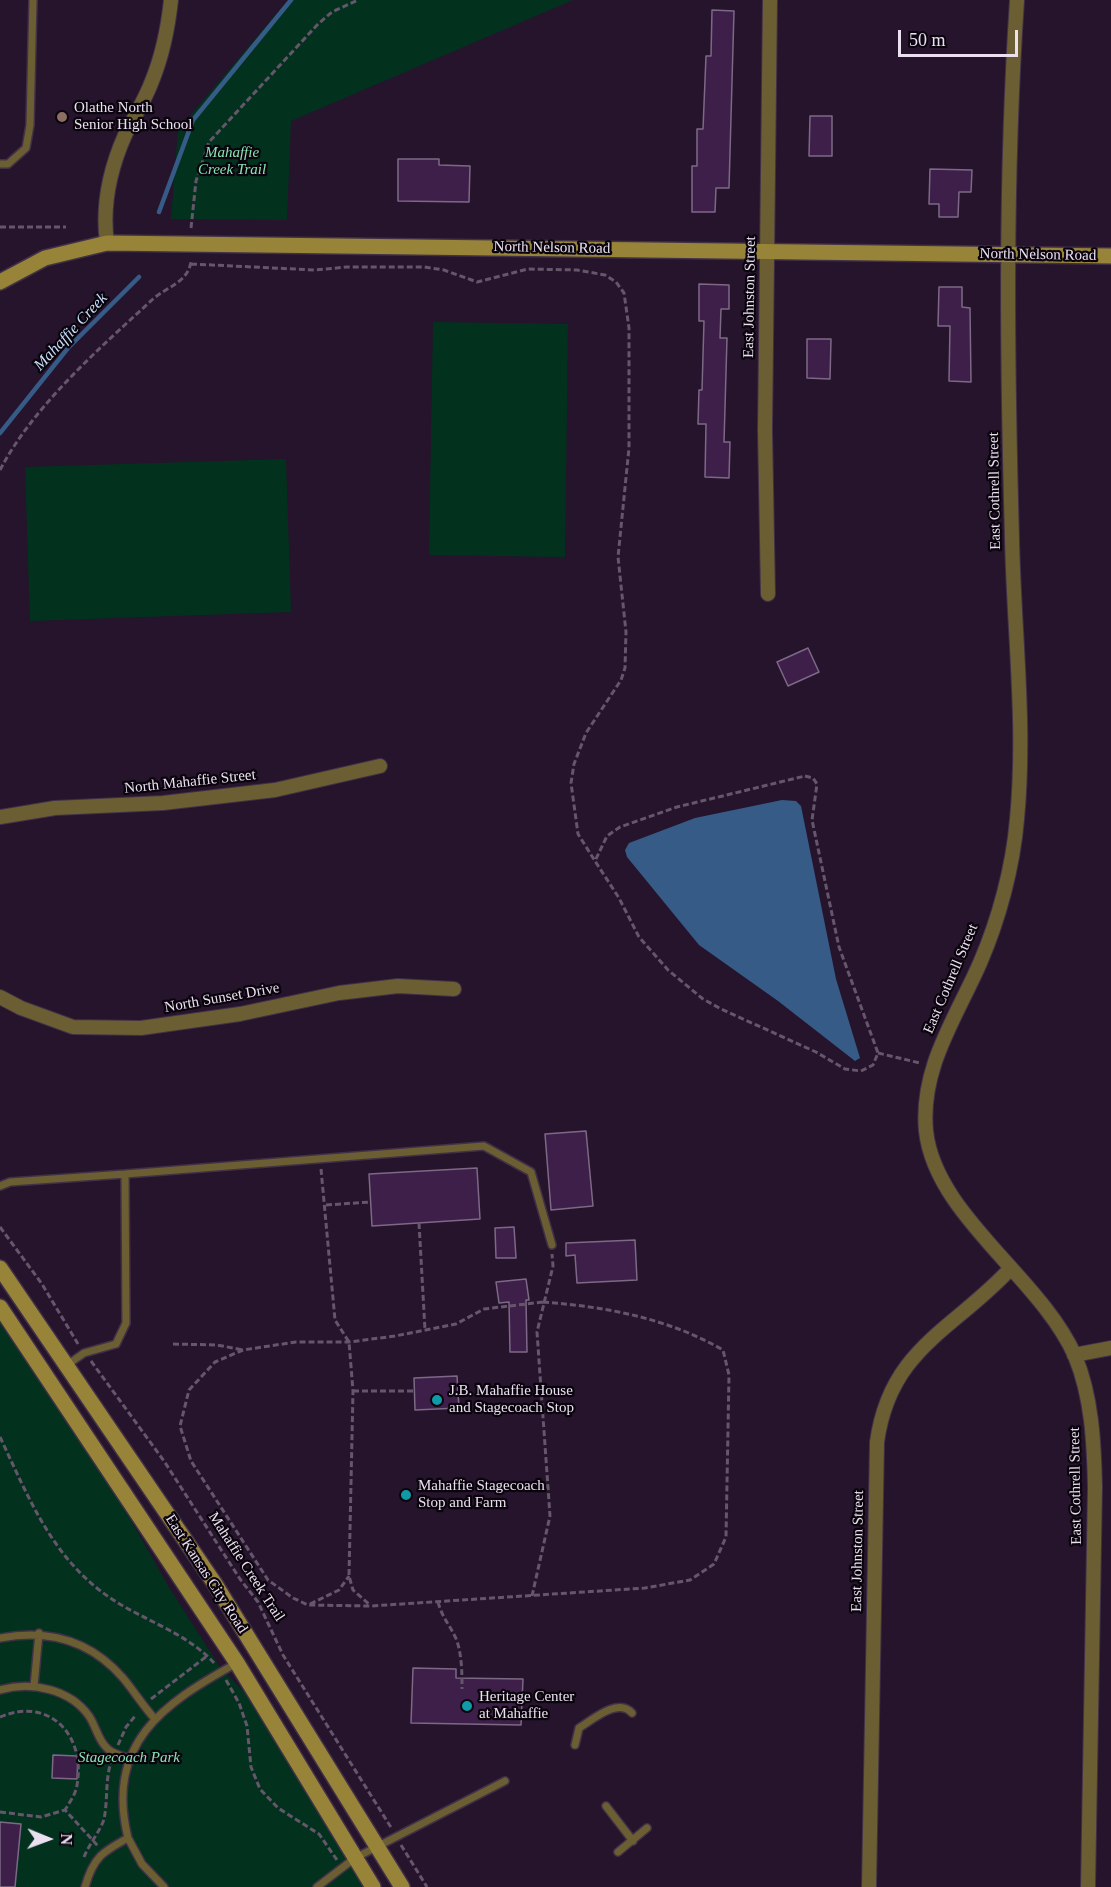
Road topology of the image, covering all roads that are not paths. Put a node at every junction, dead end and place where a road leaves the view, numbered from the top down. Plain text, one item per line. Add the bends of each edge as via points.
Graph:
1 (33, 0) edge
2 (171, 0) edge
3 (770, 0) edge
4 (1017, 0) edge
5 (0, 164) edge
6 (107, 243) junction
7 (768, 252) junction
8 (1010, 255) junction
9 (1111, 256) edge
10 (0, 282) edge
11 (768, 594) dead end
12 (380, 766) dead end
13 (0, 818) edge
14 (454, 989) dead end
15 (0, 997) edge
16 (125, 1174) junction
17 (0, 1186) edge
18 (552, 1245) road end
19 (0, 1268) edge
20 (1011, 1268) junction
21 (0, 1307) edge
22 (1111, 1348) edge
23 (1074, 1355) junction
24 (67, 1365) junction
25 (39, 1633) junction
26 (0, 1638) edge
27 (237, 1663) junction
28 (34, 1686) junction
29 (0, 1690) edge
30 (632, 1713) dead end
31 (155, 1719) junction
32 (575, 1745) dead end
33 (130, 1759) junction
34 (505, 1781) dead end
35 (606, 1806) dead end
36 (647, 1828) dead end
37 (128, 1838) junction
38 (633, 1841) junction
39 (378, 1846) junction
40 (618, 1852) dead end
41 (355, 1858) junction
42 (86, 1886) edge
43 (164, 1887) edge
44 (317, 1887) edge
45 (373, 1887) edge
46 (402, 1887) edge
47 (869, 1887) edge
48 (1088, 1887) edge

1 - 5 lane via 26,148 8,164
2 - 6 street via 168,31 152,83 124,138 108,188 104,221
3 - 7 street, East Johnston Street
4 - 8 street, East Cothrell Street
6 - 7 street, North Nelson Road
6 - 10 street, North Nelson Road via 45,258
7 - 8 street, North Nelson Road
7 - 11 street, East Johnston Street
8 - 9 street, North Nelson Road
8 - 20 street, East Cothrell Street via 1012,546 1022,752 1017,825 1004,891 982,956 931,1066 925,1116 936,1169 954,1199
12 - 13 street, North Mahaffie Street via 275,790 163,803 55,808
14 - 15 street, North Sunset Drive via 398,986 339,993 240,1014 141,1028 73,1028
16 - 17 lane via 10,1182
16 - 18 lane via 484,1146 531,1172
16 - 24 lane via 126,1323 116,1344 84,1353
19 - 24 street, East Kansas City Road
20 - 23 street, East Cothrell Street via 1044,1307
20 - 47 street, East Johnston Street via 914,1355 892,1387 880,1423
21 - 27 street, East Kansas City Road
22 - 23 street
23 - 48 street, East Cothrell Street via 1093,1433 1095,1487
24 - 39 street, East Kansas City Road via 215,1584
25 - 26 lane
25 - 28 lane
25 - 31 lane via 82,1647 102,1659 123,1678
27 - 31 lane via 176,1700
27 - 41 street, East Kansas City Road
28 - 29 lane
28 - 33 lane via 55,1691 79,1704 108,1750
30 - 32 lane via 622,1707 611,1709 579,1728
31 - 33 lane
33 - 37 lane via 122,1784 121,1810
34 - 39 lane
35 - 38 lane
36 - 38 lane
37 - 42 lane via 103,1852 93,1864
37 - 43 lane via 142,1864
38 - 40 lane
39 - 41 lane
39 - 46 street, East Kansas City Road
41 - 44 lane
41 - 45 street, East Kansas City Road

